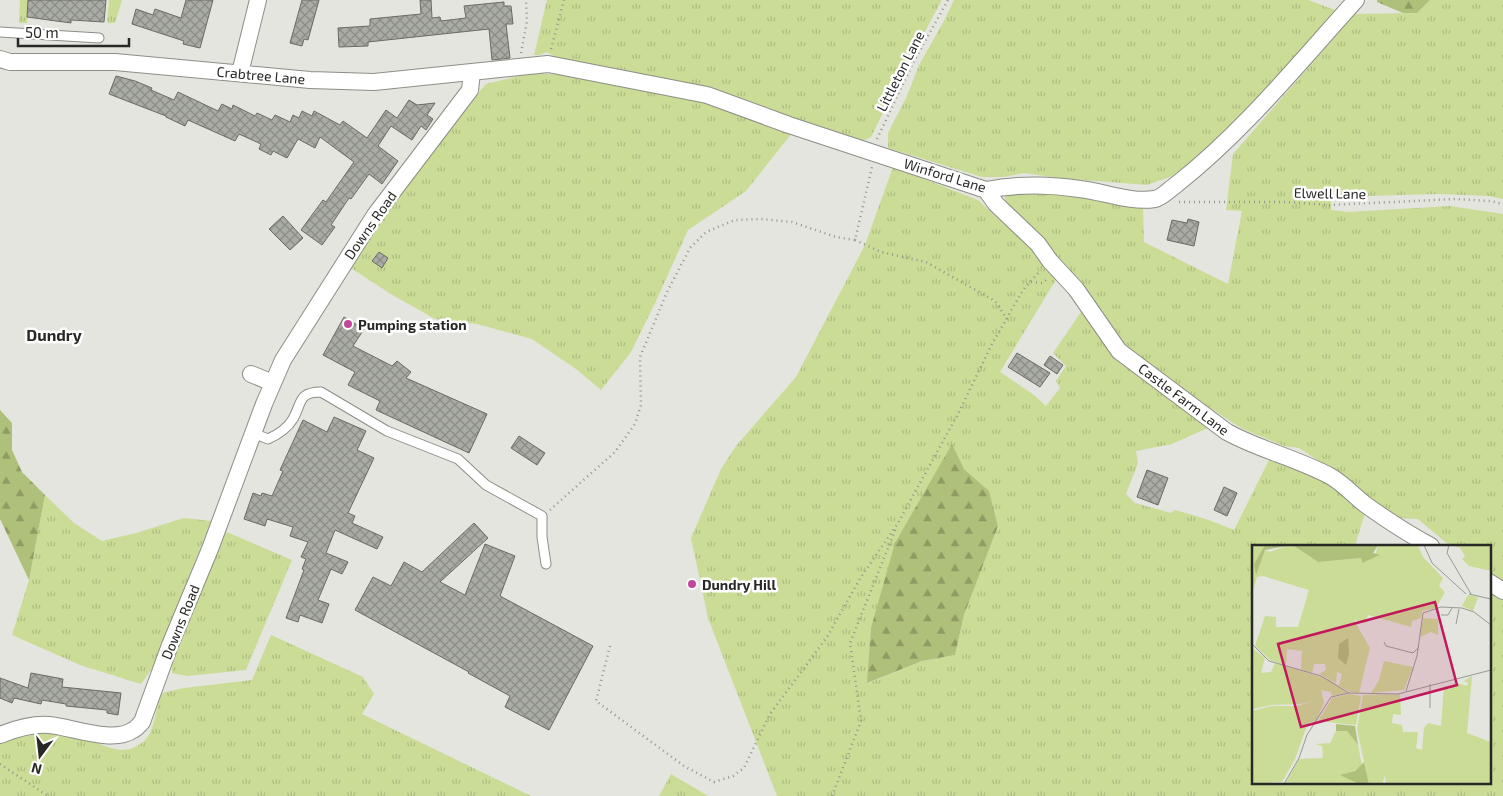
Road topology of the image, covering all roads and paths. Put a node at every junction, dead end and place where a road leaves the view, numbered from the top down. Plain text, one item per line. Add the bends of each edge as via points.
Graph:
1 (258, 0) edge
2 (526, 0) edge
3 (564, 0) edge
4 (948, 0) edge
5 (1356, 0) edge
6 (0, 32) edge
7 (98, 38) dead end
8 (0, 60) edge
9 (548, 64) junction
10 (523, 66) junction
11 (472, 72) junction
12 (240, 73) junction
13 (873, 153) junction
14 (986, 190) junction
15 (1157, 199) junction
16 (1503, 204) edge
17 (855, 240) junction
18 (1030, 282) dead end
19 (1007, 319) junction
20 (251, 374) dead end
21 (273, 383) junction
22 (253, 433) junction
23 (542, 516) junction
24 (898, 523) junction
25 (1429, 545) edge
26 (546, 564) dead end
27 (1490, 583) edge
28 (1503, 592) edge
29 (610, 646) dead end
30 (0, 735) edge
31 (0, 764) edge
32 (48, 796) edge
33 (832, 796) edge

1 - 12 street
2 - 10 path via 521,49
3 - 9 path
4 - 13 path, Littleton Lane via 913,64
5 - 15 street via 1208,160
6 - 7 lane
8 - 12 street, Crabtree Lane via 115,62
9 - 10 street, Winford Lane
9 - 13 street, Winford Lane via 707,95
10 - 11 street, Crabtree Lane
11 - 12 street, Crabtree Lane via 374,82
11 - 21 street, Downs Road via 470,90 375,215 283,360
13 - 14 street, Winford Lane
13 - 17 path, Littleton Lane
14 - 15 street, Winford Lane via 1034,184
14 - 25 street, Castle Farm Lane via 1076,289 1120,351 1227,432 1302,462 1332,478 1406,533
15 - 16 path, Elwell Lane via 1330,205 1455,199
17 - 19 path via 881,252 926,262 996,300
17 - 23 path via 792,222 761,219 735,220 706,232 690,248 671,283 640,357 641,406 635,424 615,452
18 - 19 path
19 - 24 path
20 - 21 street
21 - 22 street, Downs Road
22 - 23 lane via 268,439 275,436 292,420 305,395 321,392 387,431 458,459 486,485
22 - 30 street, Downs Road via 142,722 124,734 108,735 47,725 27,726
23 - 26 lane
24 - 29 path via 861,577 827,636 770,714 744,768 733,776 714,782 684,766 596,701
24 - 33 path via 850,644 861,721
27 - 28 street
31 - 32 path

